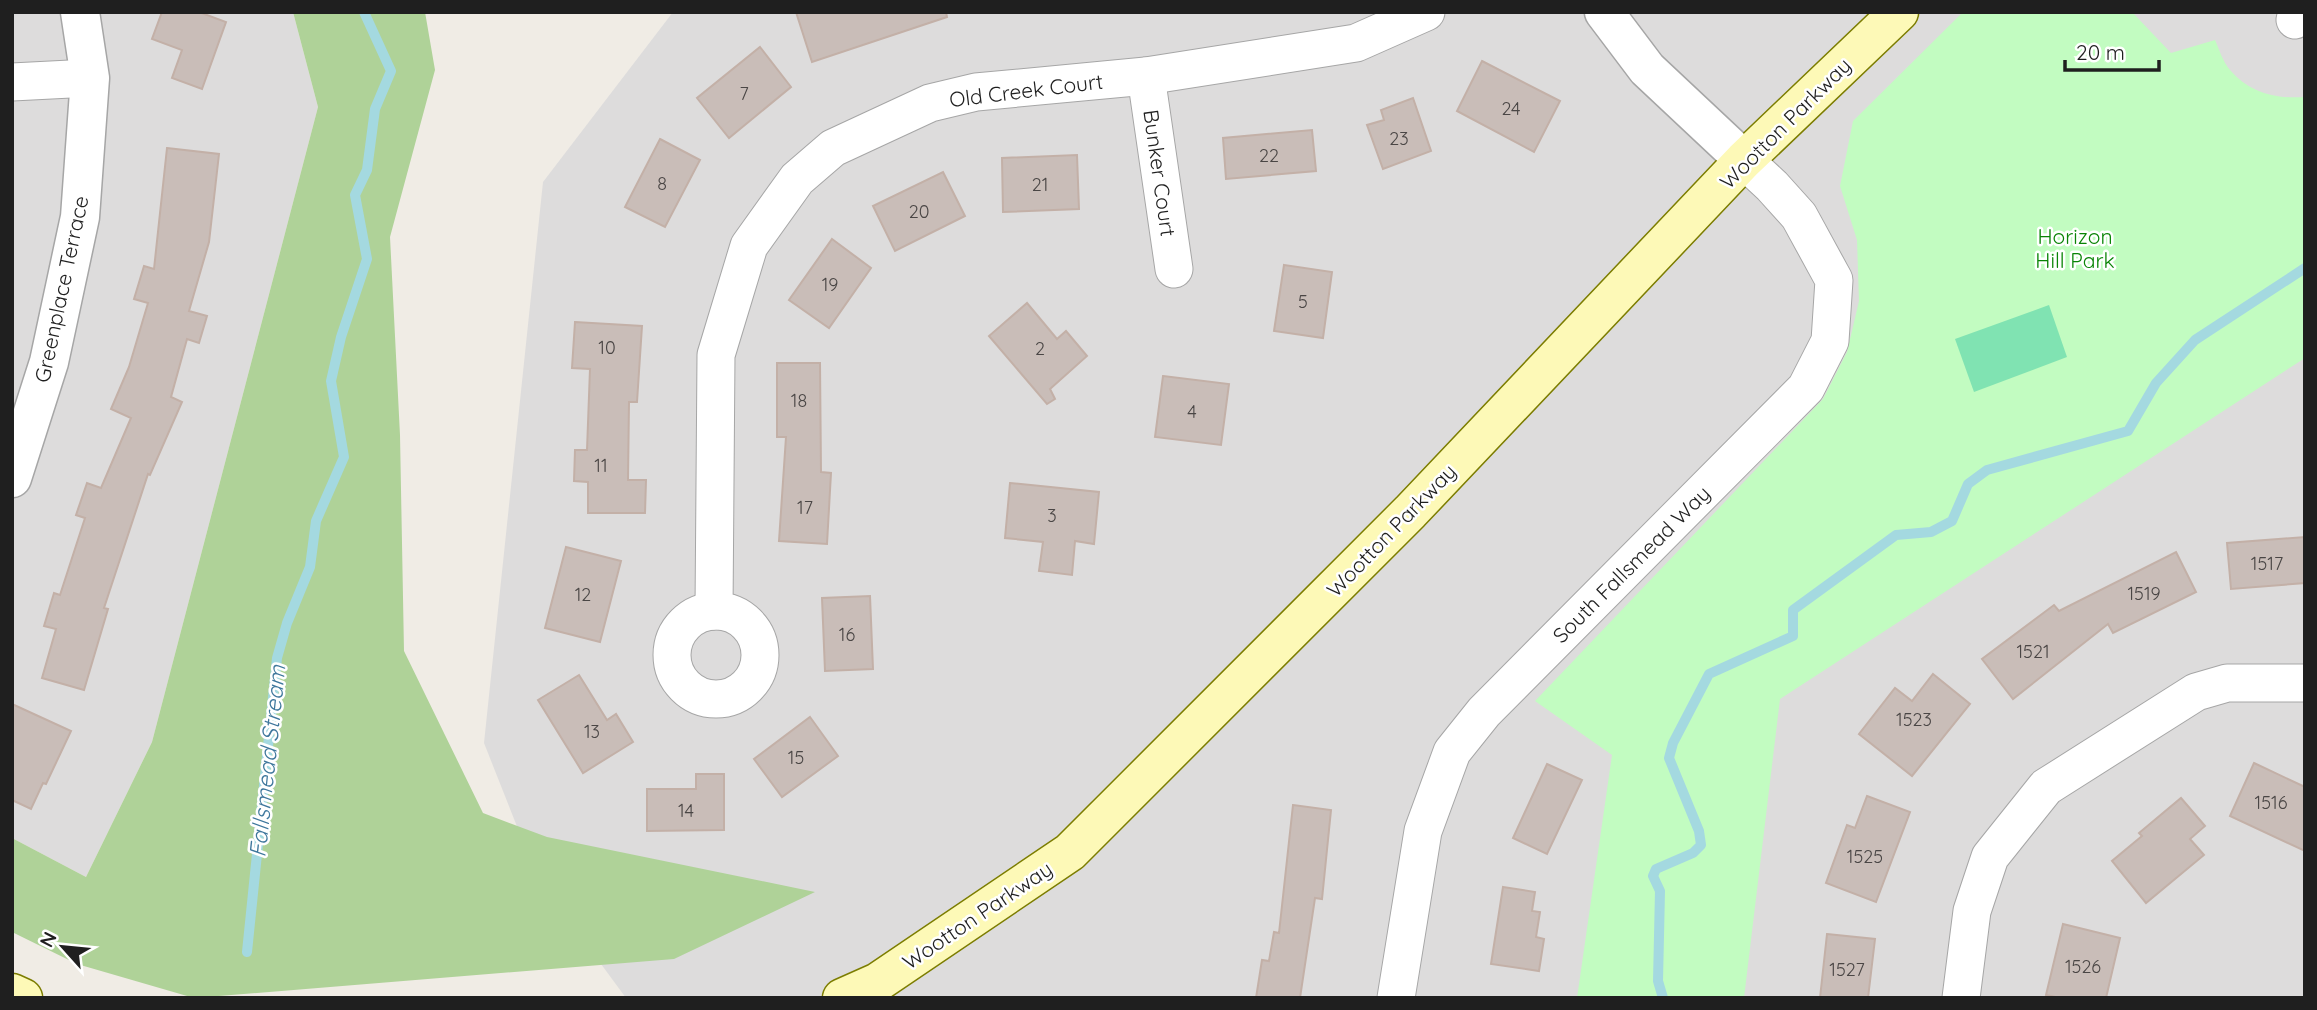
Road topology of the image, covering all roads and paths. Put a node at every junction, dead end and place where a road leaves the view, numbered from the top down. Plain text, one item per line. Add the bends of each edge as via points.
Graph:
1 (80, 12) edge
2 (1426, 12) edge
3 (1604, 12) edge
4 (1899, 12) edge
5 (1146, 76) junction
6 (90, 78) junction
7 (12, 82) edge
8 (1744, 160) junction
9 (1174, 269) dead end
10 (12, 478) edge
11 (714, 611) dead end
12 (2305, 683) edge
13 (12, 993) edge
14 (23, 998) edge
15 (842, 998) edge
16 (1396, 998) edge
17 (1961, 998) edge

1 - 6 street, Greenplace Terrace
2 - 5 street, Old Creek Court via 1356,43
3 - 8 street via 1647,69
4 - 8 main road, Wootton Parkway
5 - 9 street, Bunker Court
5 - 11 street, Old Creek Court via 976,92 930,103 833,148 797,179 749,246 716,355
6 - 7 street
6 - 10 street, Greenplace Terrace via 80,217 49,362
8 - 15 main road, Wootton Parkway via 1410,512 1070,852 878,982
8 - 16 street, South Fallsmead Way via 1799,216 1834,280 1830,341 1806,388 1484,712 1452,752 1423,831
12 - 17 street via 2227,683 2196,692 2046,787 1990,857 1972,911
13 - 14 main road

